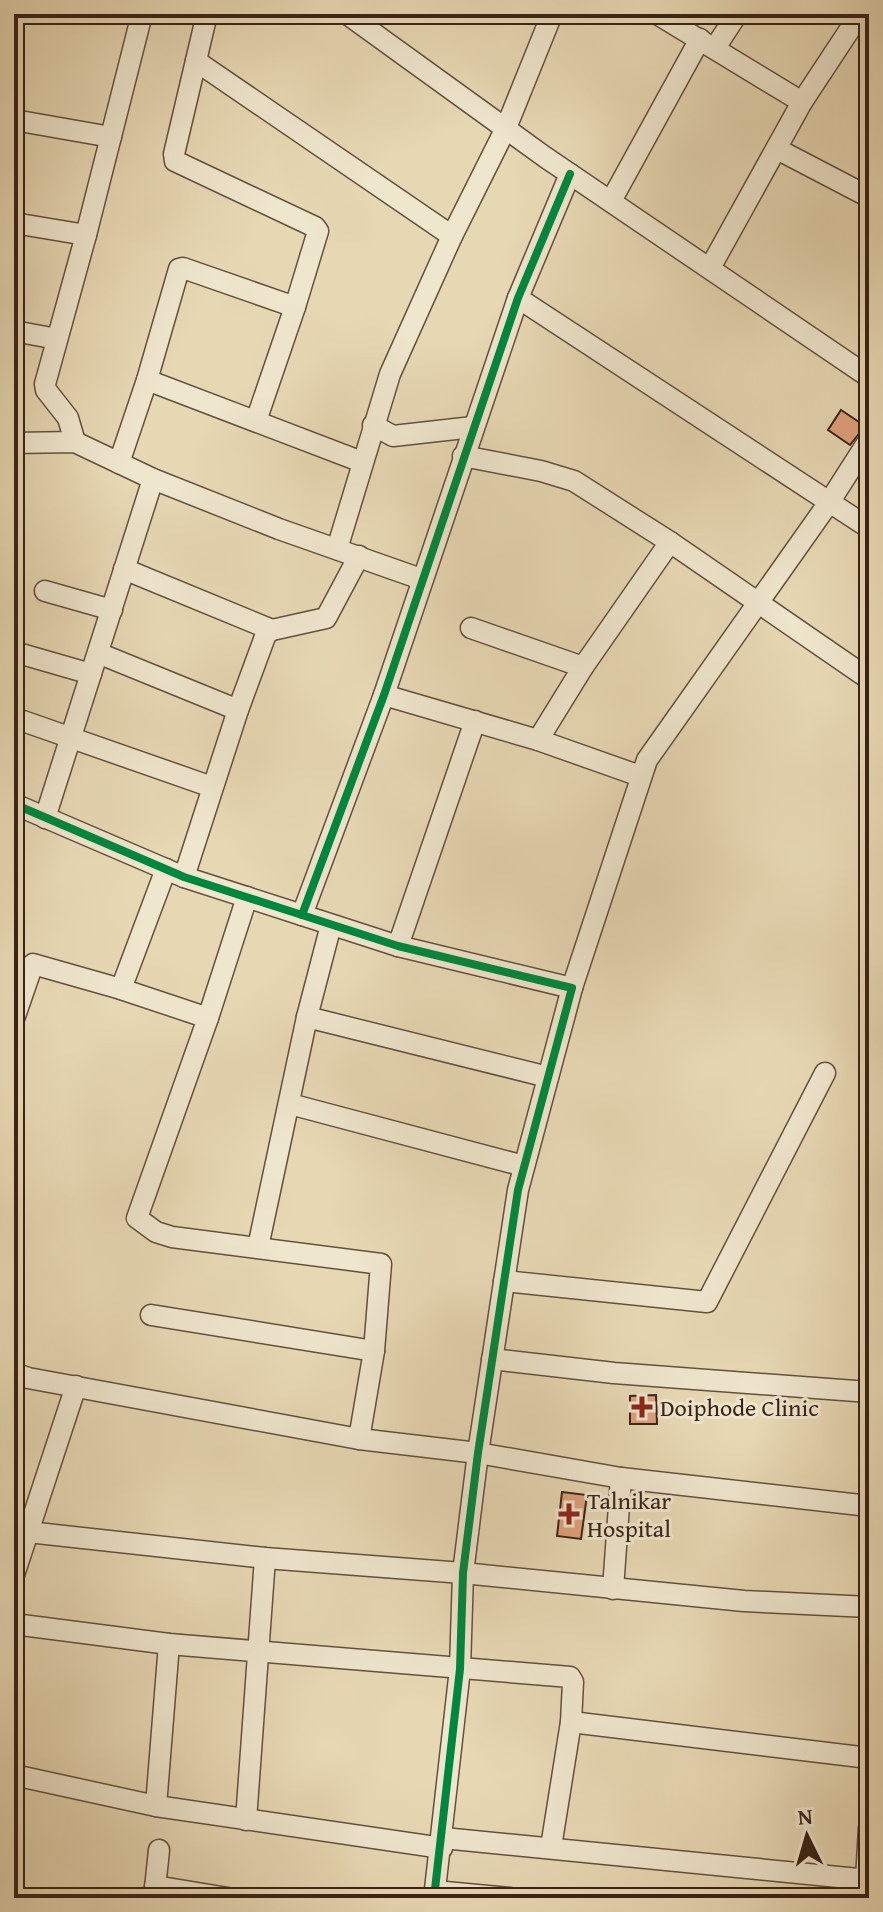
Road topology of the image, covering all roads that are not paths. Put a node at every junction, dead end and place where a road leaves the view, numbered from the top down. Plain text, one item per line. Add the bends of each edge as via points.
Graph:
1 (207, 14) edge
2 (347, 14) edge
3 (552, 14) edge
4 (657, 14) edge
5 (737, 14) edge
6 (860, 14) edge
7 (138, 16) edge
8 (707, 44) junction
9 (196, 61) junction
10 (802, 102) junction
11 (14, 120) edge
12 (506, 128) junction
13 (111, 137) junction
14 (777, 149) junction
15 (570, 174) junction
16 (869, 197) edge
17 (611, 201) junction
18 (14, 223) edge
19 (86, 235) junction
20 (452, 236) junction
21 (710, 268) junction
22 (518, 298) junction
23 (295, 307) junction
24 (14, 331) edge
25 (57, 339) junction
26 (869, 377) edge
27 (147, 380) junction
28 (256, 421) junction
29 (373, 425) junction
30 (473, 427) junction
31 (869, 440) edge
32 (75, 442) junction
33 (14, 443) edge
34 (463, 456) junction
35 (362, 462) junction
36 (119, 463) junction
37 (153, 479) junction
38 (830, 501) junction
39 (869, 528) edge
40 (670, 542) junction
41 (337, 549) junction
42 (359, 556) junction
43 (124, 569) junction
44 (421, 579) junction
45 (45, 591) dead end
46 (757, 601) junction
47 (112, 610) junction
48 (471, 628) dead end
49 (272, 630) junction
50 (18, 653) dead end
51 (98, 653) junction
52 (583, 667) junction
53 (91, 674) junction
54 (869, 679) edge
55 (384, 695) junction
56 (238, 710) junction
57 (23, 721) dead end
58 (475, 721) junction
59 (71, 739) junction
60 (538, 740) junction
61 (640, 776) junction
62 (212, 787) junction
63 (14, 804) edge
64 (45, 818) junction
65 (175, 873) junction
66 (247, 897) junction
67 (302, 915) junction
68 (331, 925) junction
69 (398, 946) junction
70 (572, 988) junction
71 (121, 989) junction
72 (307, 1017) junction
73 (208, 1018) junction
74 (14, 1019) edge
75 (825, 1073) dead end
76 (548, 1077) junction
77 (290, 1104) junction
78 (524, 1166) junction
79 (258, 1247) junction
80 (504, 1281) junction
81 (151, 1315) dead end
82 (374, 1351) junction
83 (492, 1359) junction
84 (14, 1373) edge
85 (76, 1386) junction
86 (869, 1392) edge
87 (359, 1439) junction
88 (478, 1453) junction
89 (621, 1478) junction
90 (869, 1506) edge
91 (28, 1532) junction
92 (265, 1558) junction
93 (463, 1573) junction
94 (14, 1575) edge
95 (613, 1589) junction
96 (869, 1607) edge
97 (14, 1624) edge
98 (169, 1644) junction
99 (257, 1651) junction
100 (460, 1669) junction
101 (571, 1722) junction
102 (869, 1758) edge
103 (14, 1775) edge
104 (156, 1806) junction
105 (246, 1820) junction
106 (869, 1828) edge
107 (442, 1843) junction
108 (551, 1847) junction
109 (159, 1850) dead end
110 (868, 1880) edge
111 (154, 1892) edge
112 (435, 1895) edge
113 (228, 1898) edge
114 (510, 1898) edge

1 - 9 street
2 - 12 street
3 - 12 street
4 - 8 street
5 - 8 street
6 - 10 street
7 - 13 street
8 - 10 street
8 - 17 street
9 - 20 street
9 - 23 street via 175,161 317,229
10 - 14 street
11 - 13 street
12 - 15 street
12 - 20 street
13 - 19 street
14 - 16 street
14 - 21 street
15 - 17 street
15 - 22 street
17 - 21 street
18 - 19 street
19 - 25 street
20 - 29 street
21 - 26 street
22 - 30 street
22 - 38 street
23 - 27 street via 180,268
23 - 28 street
24 - 25 street
25 - 32 street via 45,386 68,418
27 - 28 street
27 - 36 street
28 - 35 street
29 - 30 street via 393,436
29 - 35 street
30 - 34 street
31 - 38 street
32 - 33 street
32 - 36 street
34 - 40 street via 565,478
34 - 44 street
35 - 41 street
36 - 37 street
37 - 41 street
37 - 43 street
38 - 39 street
38 - 46 street
40 - 46 street
40 - 52 street
41 - 42 street
42 - 44 street
42 - 49 street via 326,618
43 - 47 street
43 - 49 street
44 - 55 street
45 - 47 street
46 - 54 street
46 - 61 street
47 - 51 street
48 - 52 street
49 - 56 street
50 - 53 street
51 - 53 street
51 - 56 street
52 - 60 street
53 - 59 street
55 - 58 street
55 - 67 street
56 - 62 street
57 - 59 street
58 - 60 street
58 - 69 street
59 - 62 street
59 - 64 street
60 - 61 street
61 - 70 street
62 - 65 street
63 - 64 street
64 - 65 street
65 - 66 street
65 - 71 street
66 - 67 street
66 - 73 street
67 - 68 street
68 - 69 street
68 - 72 street
69 - 70 street
70 - 76 street
71 - 73 street
71 - 74 street via 32,964
72 - 76 street
72 - 77 street
73 - 79 street via 137,1218 172,1237
75 - 80 street via 707,1302
76 - 78 street
77 - 78 street
77 - 79 street
78 - 80 street
79 - 82 street via 381,1264
80 - 83 street
81 - 82 street
82 - 87 street
83 - 86 street
83 - 88 street
84 - 85 street
85 - 87 street
85 - 91 street
87 - 88 street
88 - 89 street
88 - 93 street
89 - 90 street
89 - 95 street
91 - 92 street
91 - 94 street
92 - 93 street
92 - 99 street
93 - 95 street
93 - 100 street
95 - 96 street
97 - 98 street
98 - 99 street
98 - 104 street
99 - 100 street
99 - 105 street
100 - 101 street via 570,1677
100 - 107 street
101 - 102 street
101 - 108 street
103 - 104 street
104 - 105 street
105 - 107 street
106 - 110 street
107 - 108 street
107 - 112 street
108 - 110 street
109 - 111 street
111 - 113 street
112 - 114 street

